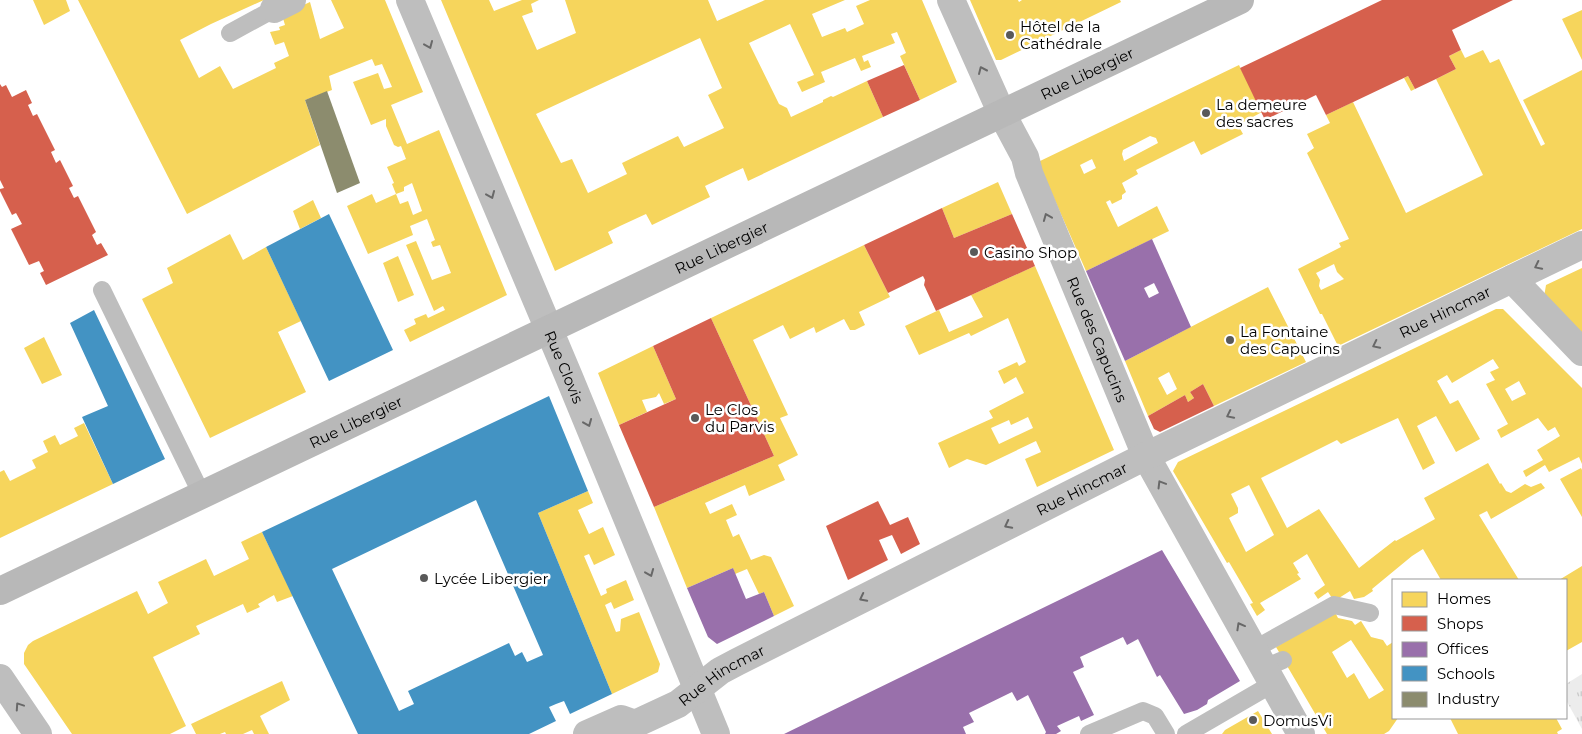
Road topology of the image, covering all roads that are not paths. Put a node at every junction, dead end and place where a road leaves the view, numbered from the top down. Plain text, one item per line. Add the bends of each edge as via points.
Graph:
1 (410, 0) edge
2 (951, 0) edge
3 (1240, 0) edge
4 (283, 5) edge
5 (230, 33) dead end
6 (1002, 114) junction
7 (1582, 245) edge
8 (1512, 279) junction
9 (102, 290) dead end
10 (548, 330) junction
11 (1582, 352) edge
12 (1146, 456) junction
13 (202, 495) junction
14 (0, 591) edge
15 (1370, 613) dead end
16 (1268, 666) junction
17 (0, 678) edge
18 (697, 688) junction
19 (38, 734) edge
20 (587, 734) edge
21 (707, 734) edge
22 (716, 734) edge
23 (1090, 734) edge
24 (1166, 734) edge
25 (1186, 734) edge
26 (1301, 734) edge

1 -> 10 street, Rue Clovis
6 -> 2 street, Rue des Capucins
3 - 6 street, Rue Libergier
4 - 5 lane
6 - 10 street, Rue Libergier
12 -> 6 street, Rue des Capucins via 1025,157
7 -> 8 street, Rue Hincmar
8 - 11 street
8 -> 12 street, Rue Hincmar
9 - 13 lane
10 - 13 street, Rue Libergier
10 -> 18 street, Rue Clovis
16 -> 12 street, Rue des Capucins
12 -> 18 street, Rue Hincmar via 737,662
13 - 14 street, Rue Libergier
15 - 16 lane via 1334,605
16 - 25 lane
16 - 26 street, Rue des Capucins
19 -> 17 street
18 - 20 street, Rue Hincmar via 678,704 636,724 622,719
18 - 21 lane
18 - 22 street, Rue Clovis
23 - 24 lane via 1143,711 1155,716

